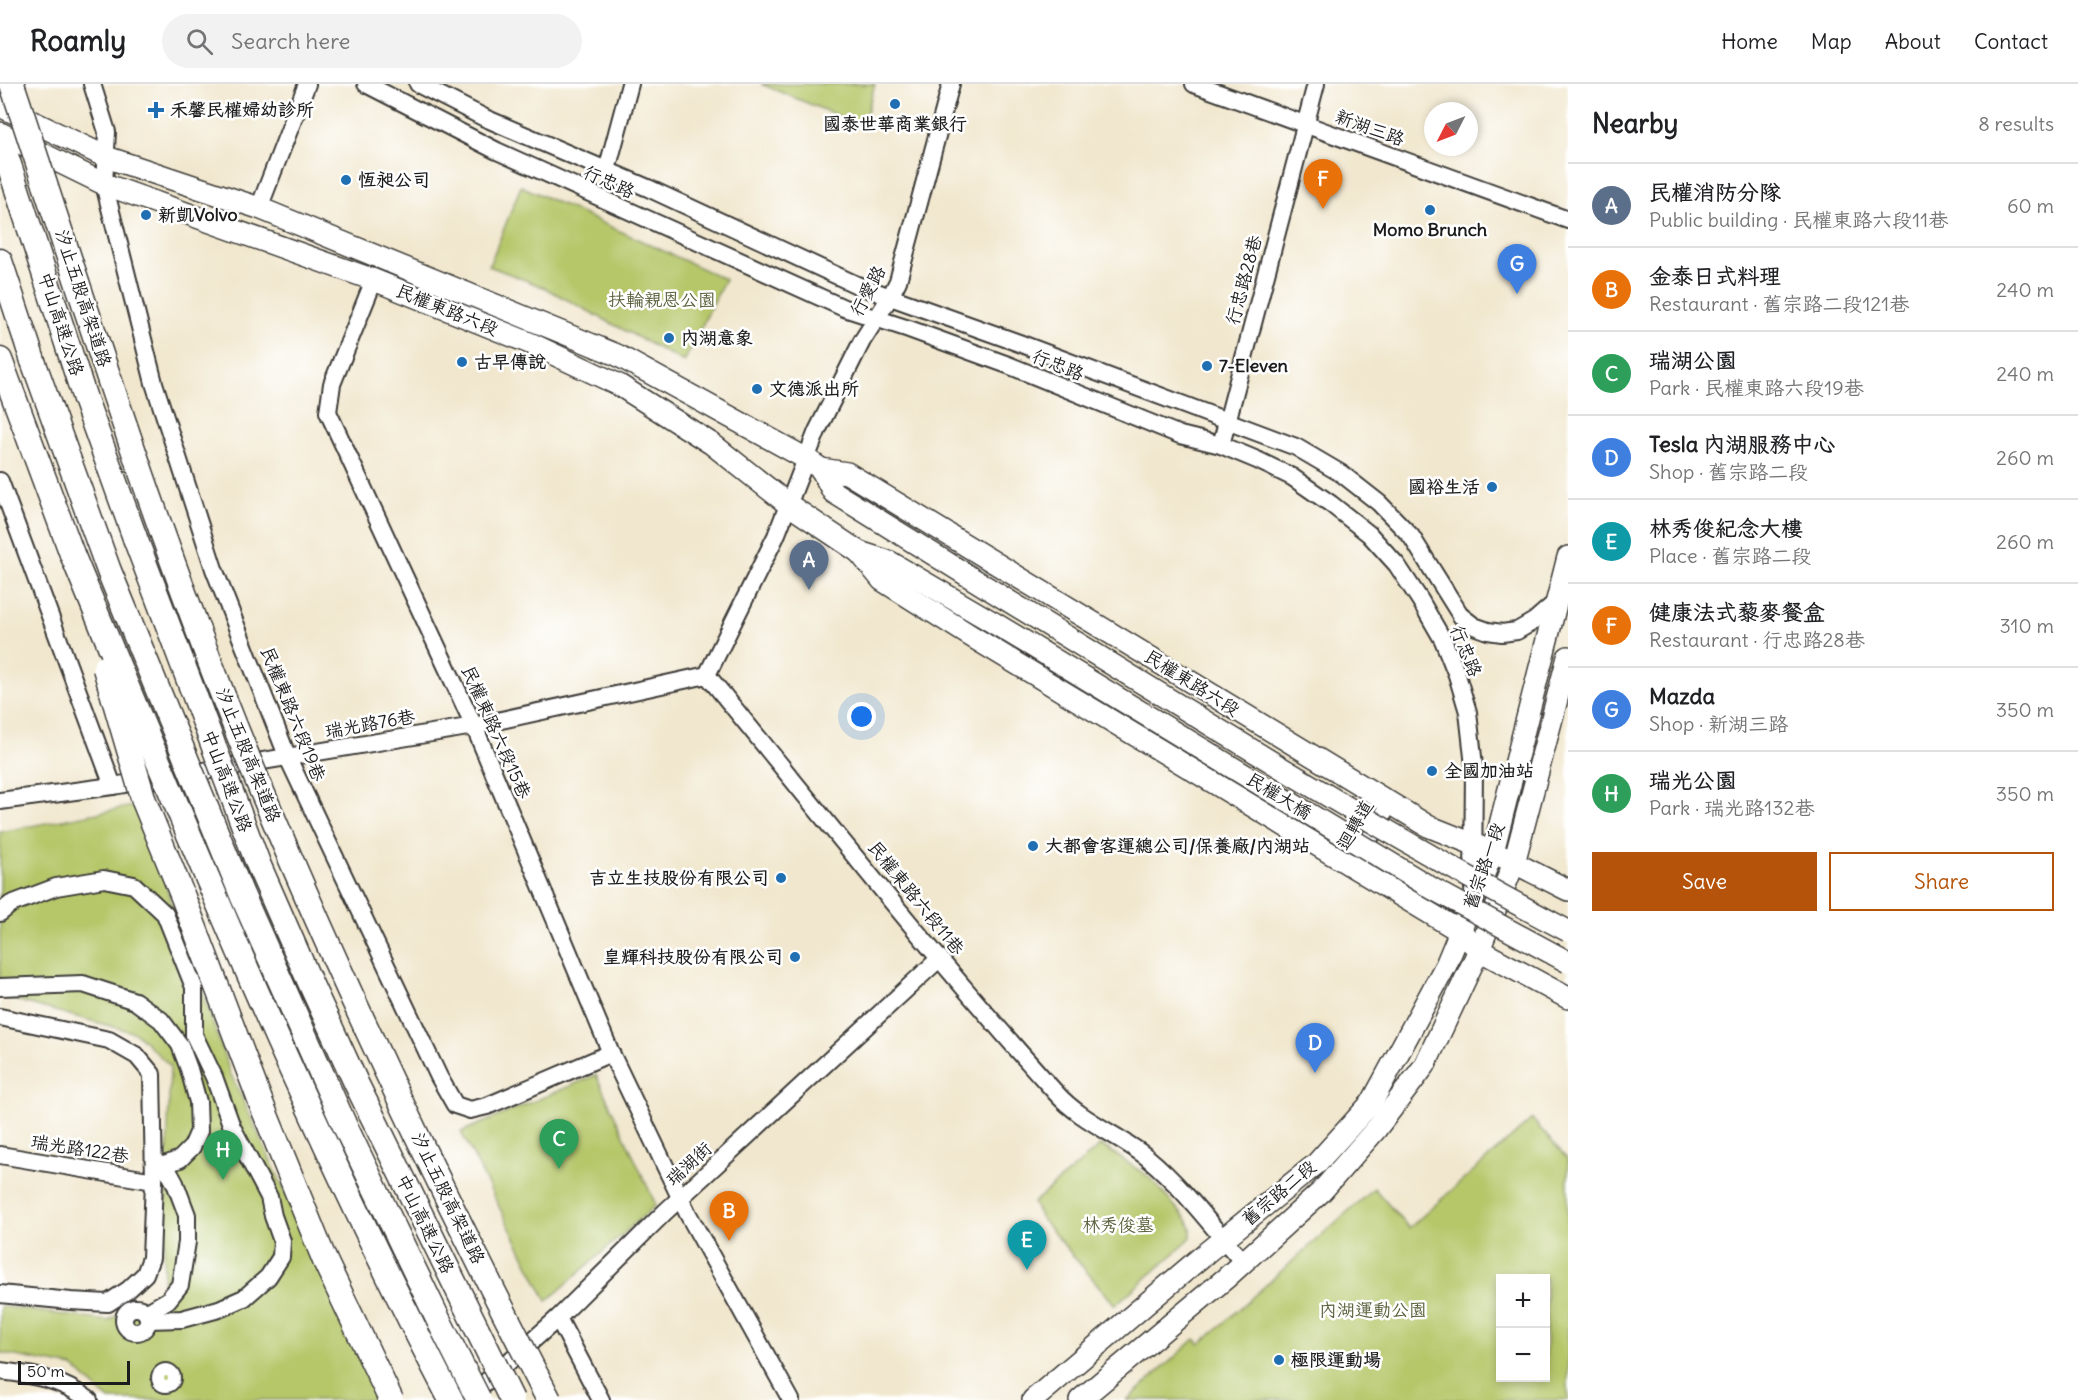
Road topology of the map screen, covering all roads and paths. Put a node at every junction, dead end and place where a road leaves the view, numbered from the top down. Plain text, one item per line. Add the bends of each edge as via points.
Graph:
1 (12, 84) edge
2 (92, 84) edge
3 (307, 84) edge
4 (366, 84) edge
5 (418, 84) edge
6 (630, 84) edge
7 (951, 84) edge
8 (1194, 84) edge
9 (1316, 84) edge
10 (0, 106) edge
11 (1305, 126) junction
12 (0, 133) edge
13 (0, 138) edge
14 (106, 157) junction
15 (607, 170) junction
16 (104, 184) junction
17 (259, 208) junction
18 (1568, 220) edge
19 (0, 261) edge
20 (374, 280) junction
21 (891, 297) junction
22 (877, 319) junction
23 (0, 360) edge
24 (1227, 421) junction
25 (1221, 445) junction
26 (813, 464) junction
27 (0, 484) edge
28 (789, 505) junction
29 (859, 552) junction
30 (72, 554) junction
31 (1568, 557) edge
32 (1557, 601) junction
33 (994, 623) joint
34 (1568, 657) edge
35 (707, 675) junction
36 (474, 726) junction
37 (288, 758) junction
38 (113, 786) junction
39 (0, 801) edge
40 (1390, 803) junction
41 (1473, 845) junction
42 (1493, 852) junction
43 (1514, 863) junction
44 (1354, 866) junction
45 (1568, 890) edge
46 (1473, 898) junction
47 (0, 913) edge
48 (1568, 931) edge
49 (1461, 932) junction
50 (1479, 950) junction
51 (940, 958) junction
52 (1568, 963) edge
53 (0, 987) edge
54 (1568, 998) edge
55 (0, 1017) edge
56 (611, 1053) junction
57 (0, 1155) edge
58 (159, 1164) junction
59 (154, 1181) junction
60 (681, 1199) junction
61 (1223, 1239) junction
62 (1243, 1262) junction
63 (0, 1294) edge
64 (122, 1294) junction
65 (142, 1314) junction
66 (558, 1318) junction
67 (0, 1371) edge
68 (89, 1400) edge
69 (391, 1400) edge
70 (451, 1400) edge
71 (466, 1400) edge
72 (479, 1400) edge
73 (512, 1400) edge
74 (549, 1400) edge
75 (602, 1400) edge
76 (790, 1400) edge
77 (1033, 1400) edge
78 (1080, 1400) edge

1 - 74 highway, 汐止五股高架道路, bridge via 146,488 238,734 382,1064
2 - 14 street, 民權東路六段19巷 via 107,132
3 - 17 street
4 - 22 street, 行忠路 via 496,152 844,308
5 - 15 street, 行忠路 via 485,118
6 - 15 street
7 - 21 street, 行愛路
8 - 11 street, 新湖三路
9 - 11 street, 行忠路28巷
10 - 14 main road, 民權東路六段
11 - 18 street, 新湖三路
11 - 24 street, 行忠路28巷
12 - 16 main road, 民權東路六段
13 - 73 highway, 中山高速公路, bridge via 85,399 259,866 362,1096
14 - 16 street, 民權東路六段19巷
14 - 17 main road, 民權東路六段
15 - 21 street, 行忠路
16 - 20 main road, 民權東路六段
16 - 37 street, 民權東路六段19巷 via 154,383 214,569
17 - 26 main road, 民權東路六段 via 617,355
19 - 72 highway, 中山高速公路, bridge via 109,571 242,895 344,1124
20 - 28 main road, 民權東路六段 via 532,344 619,385 712,444
20 - 36 street, 民權東路六段15巷 via 332,384 328,412
21 - 22 street, 行愛路
21 - 24 street, 行忠路
22 - 25 street, 行忠路 via 1008,365 1180,435
22 - 26 street, 行愛路 via 862,341
23 - 30 highway
24 - 25 street, 行忠路28巷
24 - 32 street, 行忠路 via 1296,447 1342,474 1379,503 1411,536 1461,616 1474,626 1502,633 1517,631
25 - 41 street, 行忠路 via 1292,477 1331,504 1369,534 1397,565 1420,600 1443,640 1468,712 1474,766
26 - 28 street, 行愛路
26 - 40 main road, 民權東路六段 via 848,473
26 - 48 main road, 民權大橋, bridge via 833,492 1007,600 1317,790
27 - 38 street
28 - 29 main road, 民權東路六段
28 - 35 street
29 - 33 main road, 民權東路六段 via 890,562
29 - 44 main road, 民權東路六段 via 882,580
30 - 69 highway, bridge via 144,801 316,1240
30 - 70 highway, bridge via 276,1038
31 - 32 main road, 舊宗路一段
32 - 42 main road, 舊宗路一段
33 - 52 main road, 民權大橋, bridge via 1423,883
34 - 43 main road, 舊宗路一段
35 - 36 street, 瑞光路76巷
35 - 51 street, 民權東路六段11巷
36 - 37 street, 瑞光路76巷
36 - 56 street, 民權東路六段15巷
37 - 38 street, 瑞光路76巷
37 - 56 street, 民權東路六段19巷 via 455,1105 470,1110 487,1106
38 - 39 street, 瑞光路76巷
40 - 41 main road, 民權東路六段 via 1428,826
40 - 44 street, 迴轉道
41 - 42 main road, 民權東路六段
41 - 46 street, 行忠路
42 - 43 main road, 民權東路六段
42 - 46 main road, 舊宗路一段
43 - 45 main road, 民權東路六段
43 - 50 main road, 舊宗路一段
44 - 49 main road, 民權東路六段
46 - 49 main road, 舊宗路一段
47 - 65 street via 11,904 56,886 104,879 134,885 165,914 194,987 194,1035 232,1127 269,1197 282,1241 281,1257 268,1276 244,1298 219,1309 182,1319
49 - 50 main road, 民權東路六段
49 - 61 main road, 舊宗路二段 via 1372,1102 1316,1164
50 - 54 main road, 民權東路六段
50 - 62 main road, 舊宗路二段 via 1425,1065 1321,1192
51 - 60 street, 瑞湖街
51 - 61 street, 民權東路六段11巷 via 1058,1095 1147,1158 1186,1195
53 - 58 street via 83,984 135,1001 161,1020 180,1045 189,1069 198,1102 200,1131 180,1159
55 - 58 street via 109,1040 137,1056 152,1074
56 - 60 street, 民權東路六段15巷
57 - 59 street, 瑞光路122巷
58 - 59 street
58 - 65 street via 176,1183 187,1215 187,1242 180,1285 168,1300
59 - 64 street via 151,1258 145,1274
60 - 66 street, 瑞湖街
60 - 76 street, 民權東路六段15巷
61 - 62 street, 民權東路六段11巷
61 - 77 main road, 舊宗路二段
62 - 78 main road, 舊宗路二段
63 - 64 street via 108,1303
64 - 65 street
66 - 71 street, 瑞湖街
66 - 75 street
67 - 68 street via 41,1377 74,1389

